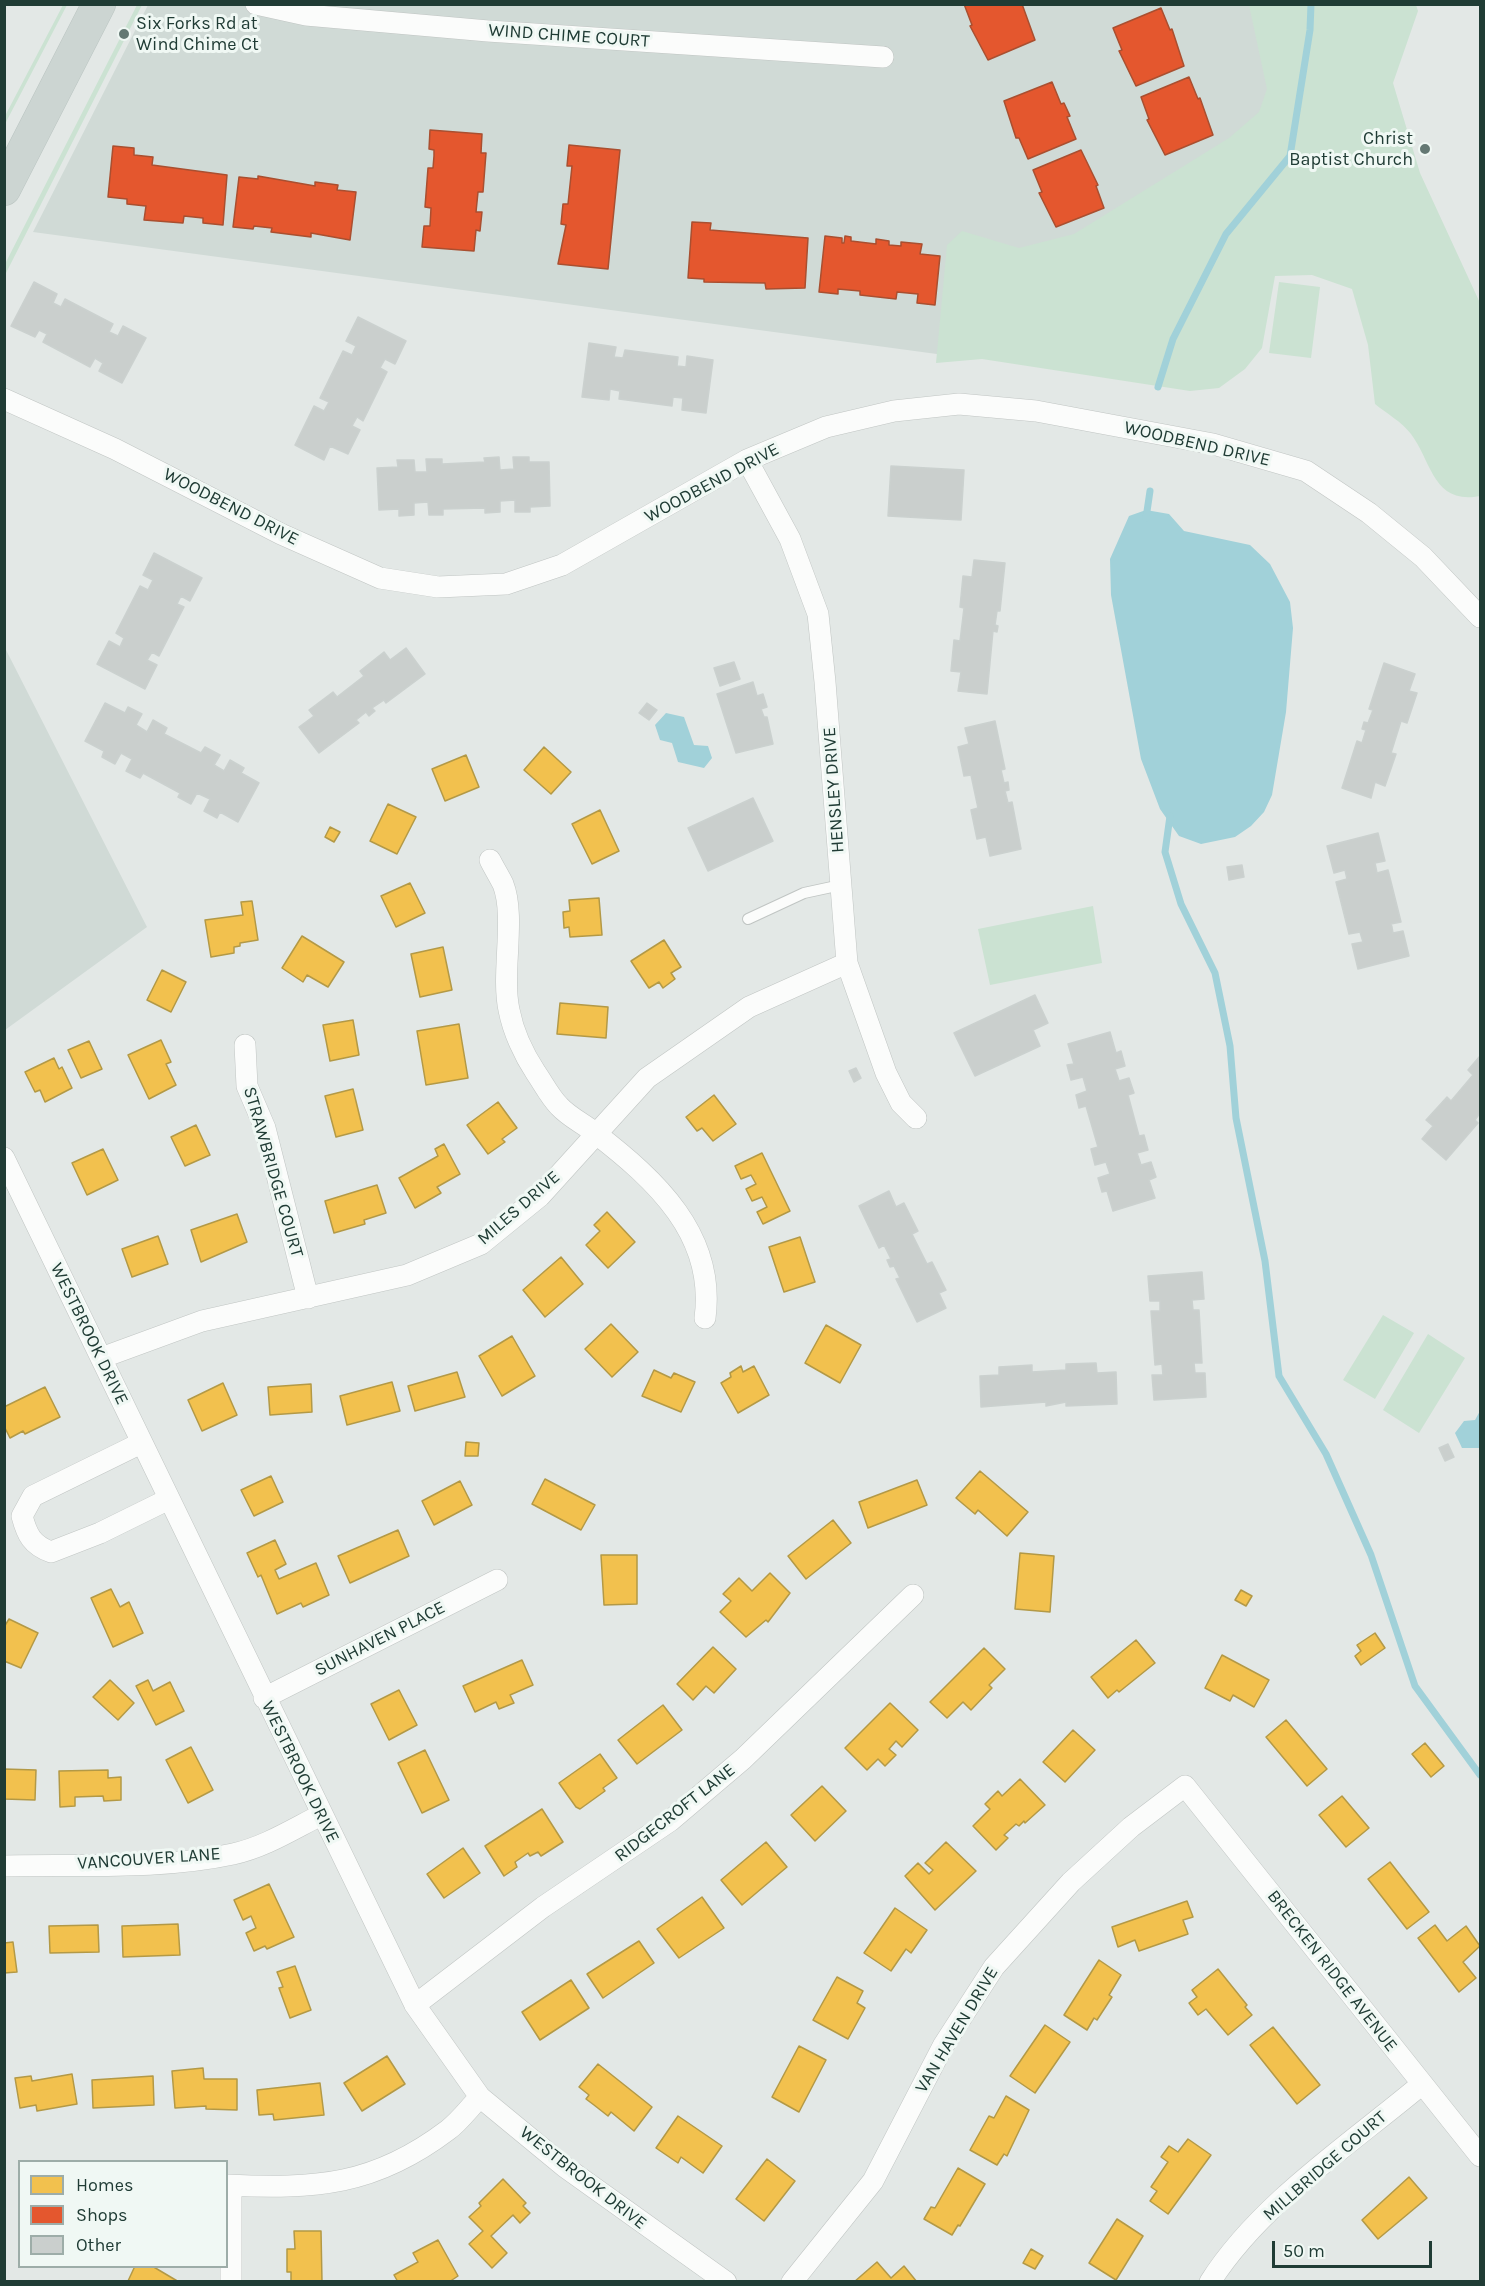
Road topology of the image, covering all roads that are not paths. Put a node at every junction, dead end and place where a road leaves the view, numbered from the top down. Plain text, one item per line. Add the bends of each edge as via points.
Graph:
1 (99, 4) edge
2 (256, 4) edge
3 (883, 57) dead end
4 (4, 189) edge
5 (4, 399) edge
6 (747, 460) junction
7 (1480, 617) edge
8 (490, 860) dead end
9 (841, 885) junction
10 (748, 919) dead end
11 (847, 963) junction
12 (245, 1045) dead end
13 (916, 1118) dead end
14 (598, 1135) junction
15 (4, 1158) edge
16 (308, 1298) junction
17 (705, 1318) dead end
18 (101, 1358) junction
19 (141, 1443) junction
20 (169, 1499) junction
21 (497, 1580) dead end
22 (913, 1595) dead end
23 (264, 1698) junction
24 (1185, 1786) joint
25 (321, 1815) junction
26 (4, 1866) edge
27 (415, 2005) junction
28 (1422, 2084) junction
29 (480, 2097) junction
30 (1480, 2156) edge
31 (229, 2186) edge
32 (231, 2282) edge
33 (726, 2282) edge
34 (792, 2282) edge
35 (1210, 2282) edge

1 - 4 main road
2 - 3 street, WIND CHIME COURT via 306,15 488,31
5 - 6 street, WOODBEND DRIVE via 380,578 438,586 506,584 562,565
6 - 7 street, WOODBEND DRIVE via 826,427 894,411 959,404 1036,411 1213,444 1306,471 1369,513 1423,557
6 - 9 street, HENSLEY DRIVE via 790,540 818,614
8 - 14 street via 503,885 507,904 508,1009 515,1031 558,1106
9 - 10 lane via 804,893
9 - 11 street, HENSLEY DRIVE
11 - 13 street, HENSLEY DRIVE via 886,1073 901,1103
11 - 14 street, MILES DRIVE via 749,1007 691,1046 647,1078
12 - 16 street, STRAWBRIDGE COURT via 247,1086 265,1128
14 - 16 street, MILES DRIVE via 540,1196 481,1244 407,1275
14 - 17 street via 654,1184 679,1213 705,1266
15 - 18 street, WESTBROOK DRIVE
16 - 18 street, MILES DRIVE via 202,1321
18 - 19 street, WESTBROOK DRIVE
19 - 20 street, WESTBROOK DRIVE
19 - 20 street via 33,1496 22,1516 25,1528 37,1546 51,1552
20 - 23 street, WESTBROOK DRIVE
21 - 23 street, SUNHAVEN PLACE
22 - 27 street, RIDGECROFT LANE via 743,1759 670,1821 543,1907
23 - 25 street, WESTBROOK DRIVE
24 - 28 street, BRECKEN RIDGE AVENUE
24 - 34 street, VAN HAVEN DRIVE via 1131,1827 1071,1882 994,1967 943,2046 873,2181
25 - 26 street, VANCOUVER LANE via 235,1854 154,1863
25 - 27 street, WESTBROOK DRIVE
27 - 29 street, WESTBROOK DRIVE
28 - 30 street, BRECKEN RIDGE AVENUE
28 - 35 street, MILLBRIDGE COURT via 1357,2134 1279,2203 1222,2263
29 - 31 street via 450,2129 401,2160 354,2179 306,2187
29 - 33 street, WESTBROOK DRIVE via 565,2167
31 - 32 street

